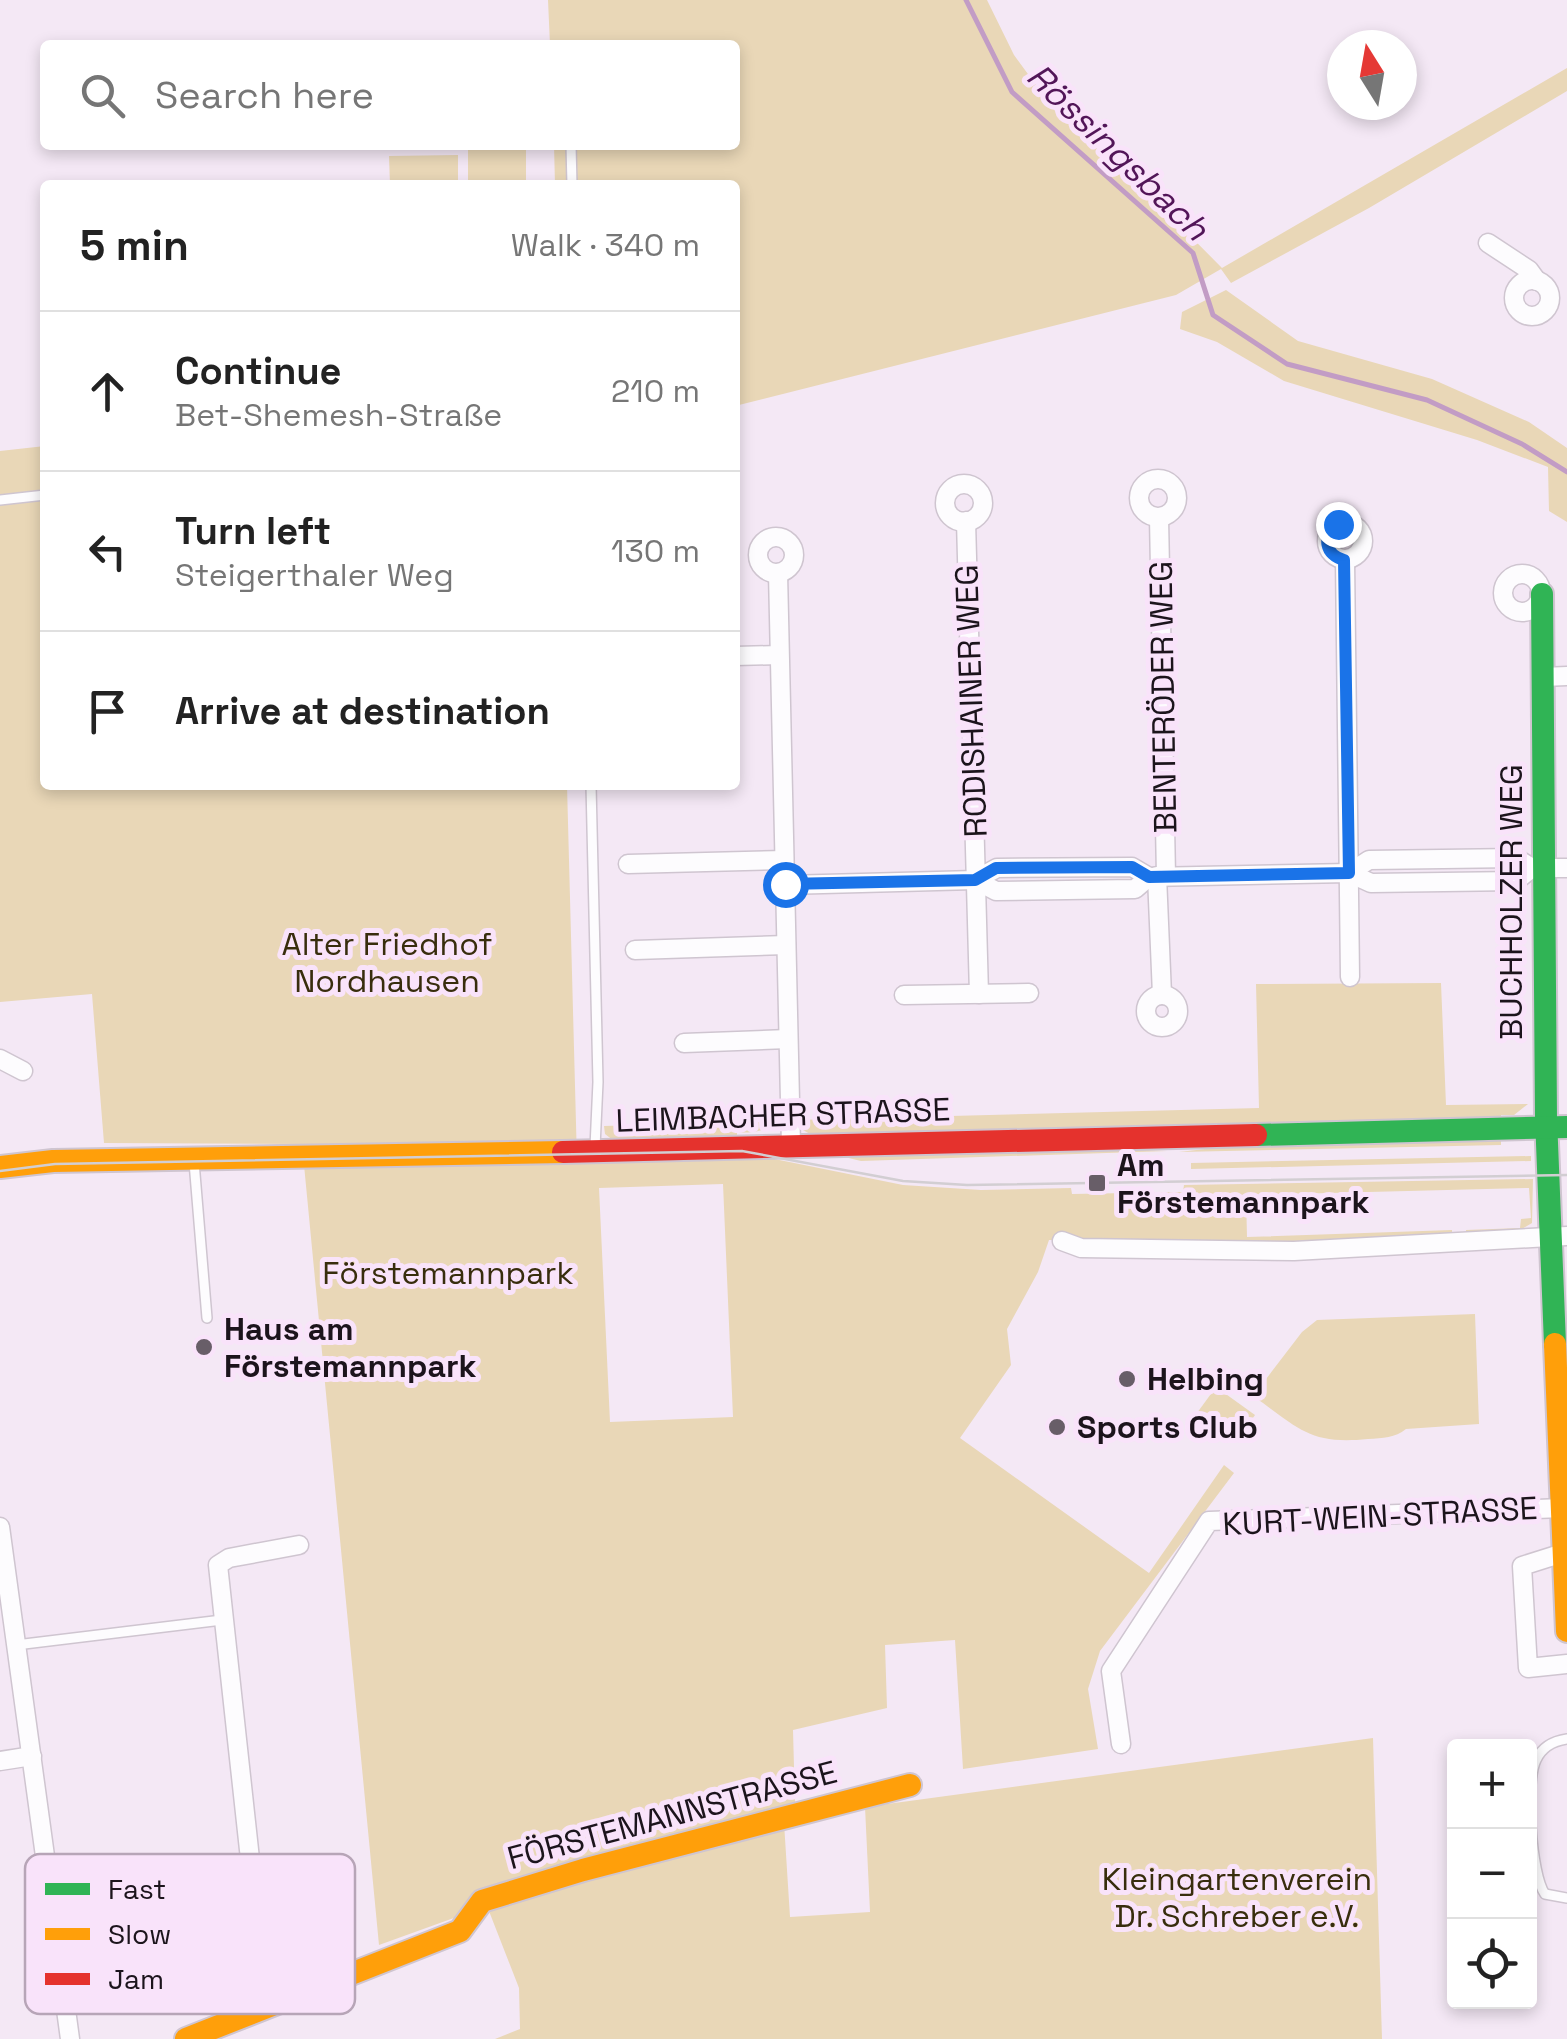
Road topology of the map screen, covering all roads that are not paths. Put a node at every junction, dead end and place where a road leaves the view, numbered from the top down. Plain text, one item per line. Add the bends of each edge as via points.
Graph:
1 (571, 150) edge
2 (572, 180) edge
3 (1488, 243) dead end
4 (1551, 291) edge
5 (40, 496) edge
6 (0, 500) edge
7 (1158, 518) dead end
8 (966, 522) dead end
9 (1344, 560) dead end
10 (778, 573) dead end
11 (1542, 594) dead end
12 (780, 655) junction
13 (740, 656) edge
14 (1542, 676) junction
15 (1567, 676) edge
16 (591, 790) edge
17 (784, 860) junction
18 (628, 864) dead end
19 (1567, 868) edge
20 (1537, 869) junction
21 (1349, 873) junction
22 (1157, 876) junction
23 (975, 880) junction
24 (785, 884) junction
25 (786, 945) junction
26 (635, 950) dead end
27 (1350, 977) dead end
28 (1029, 992) dead end
29 (979, 994) junction
30 (1162, 995) dead end
31 (904, 996) dead end
32 (788, 1039) junction
33 (684, 1043) dead end
34 (0, 1059) edge
35 (24, 1070) dead end
36 (1557, 1128) edge
37 (790, 1146) junction
38 (595, 1152) junction
39 (194, 1159) junction
40 (0, 1167) edge
41 (1560, 1237) edge
42 (1062, 1241) dead end
43 (207, 1318) dead end
44 (1564, 1508) edge
45 (0, 1530) edge
46 (299, 1545) dead end
47 (1563, 1554) junction
48 (222, 1620) junction
49 (1567, 1631) edge
50 (16, 1645) junction
51 (1567, 1664) edge
52 (1567, 1739) edge
53 (1121, 1744) dead end
54 (32, 1756) junction
55 (0, 1762) edge
56 (910, 1785) dead end
57 (45, 1854) edge
58 (249, 1854) edge
59 (1567, 1898) edge
60 (355, 1972) edge
61 (67, 2014) edge
62 (247, 2014) edge
63 (70, 2039) edge
64 (186, 2039) edge

1 - 2 lane
3 - 4 street
5 - 6 lane
7 - 22 street, BENTERÖDER WEG
8 - 23 street, RODISHAINER WEG
9 - 21 street
10 - 12 street
11 - 14 street, BUCHHOLZER WEG
12 - 13 street
12 - 17 street
14 - 15 street
14 - 20 street, BUCHHOLZER WEG
16 - 38 lane
17 - 18 street
17 - 24 street
19 - 20 street
20 - 21 street via 1516,858 1369,860
20 - 36 street, BUCHHOLZER WEG
21 - 22 street
21 - 27 street
22 - 23 street via 1132,867 996,868
22 - 30 street, BENTERÖDER WEG
23 - 24 street
23 - 29 street, RODISHAINER WEG
24 - 25 street
25 - 26 street
25 - 32 street
28 - 29 street
29 - 31 street
32 - 33 street
32 - 37 street
34 - 35 street
36 - 37 street, LEIMBACHER STRASSE
36 - 41 street, BUCHHOLZER WEG
37 - 38 street, LEIMBACHER STRASSE
38 - 39 street, LEIMBACHER STRASSE
39 - 40 street, LEIMBACHER STRASSE
39 - 43 lane
41 - 42 street via 1294,1251 1081,1248
41 - 44 street, BUCHHOLZER WEG
44 - 47 street, BUCHHOLZER WEG
44 - 53 street, KURT-WEIN-STRASSE via 1209,1522 1112,1671
45 - 50 street
46 - 48 street via 218,1565
47 - 49 street, BUCHHOLZER WEG
47 - 51 street via 1522,1566 1528,1668
48 - 50 lane
48 - 58 street
50 - 54 street
52 - 59 lane via 1541,1752 1531,1784 1535,1877 1545,1894
54 - 55 street
54 - 57 street
56 - 60 street, FÖRSTEMANNSTRASSE via 482,1901 460,1931
61 - 63 street
62 - 64 street, FÖRSTEMANNSTRASSE

